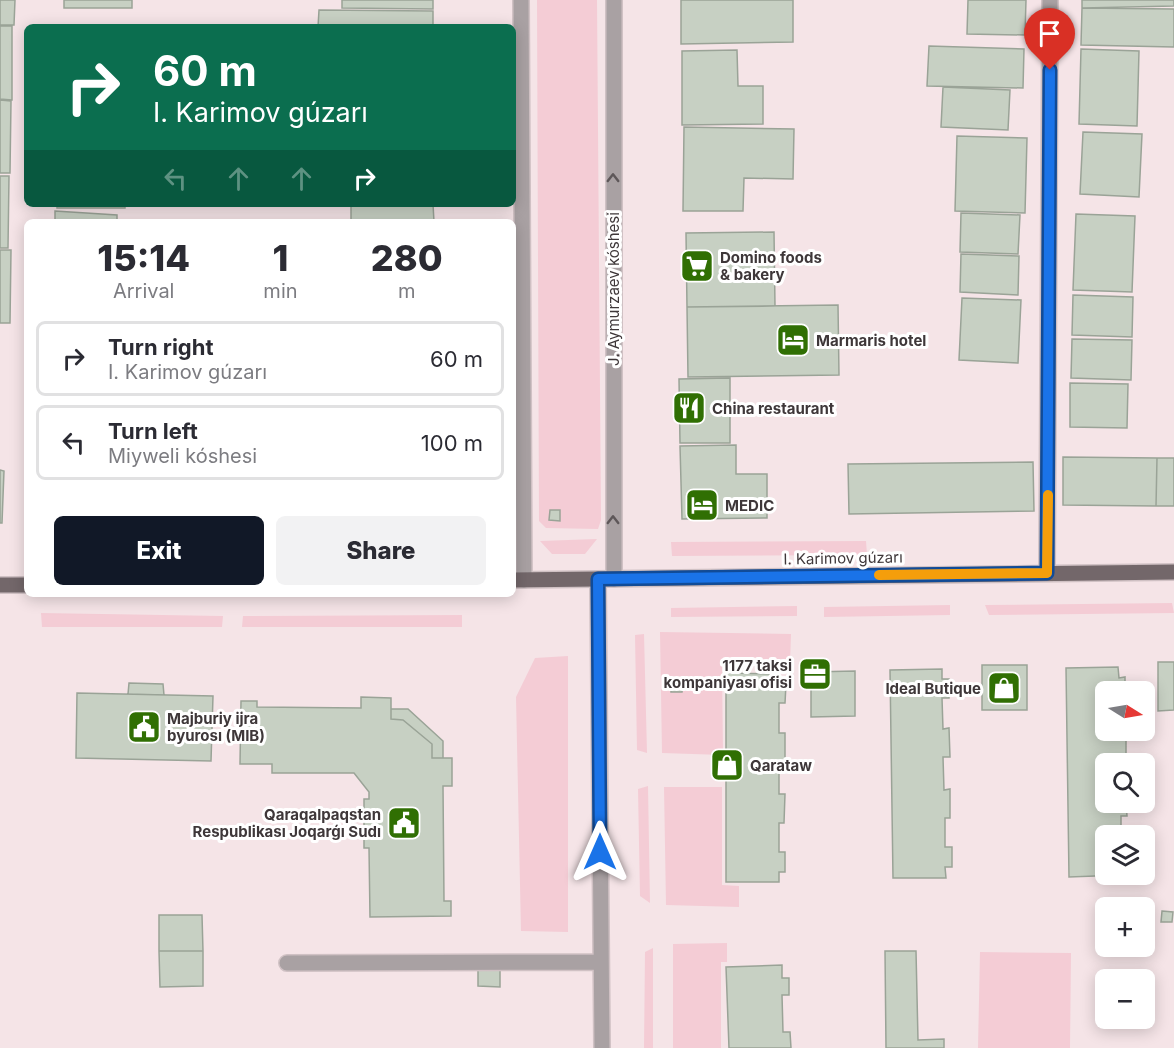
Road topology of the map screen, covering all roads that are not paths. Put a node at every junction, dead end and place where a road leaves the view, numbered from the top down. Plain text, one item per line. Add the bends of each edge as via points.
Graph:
1 (521, 0) edge
2 (614, 0) edge
3 (1050, 0) edge
4 (1174, 572) edge
5 (1047, 573) junction
6 (598, 579) junction
7 (614, 579) junction
8 (518, 580) edge
9 (0, 585) edge
10 (24, 585) edge
11 (601, 962) junction
12 (287, 963) dead end
13 (602, 1048) edge

1 - 8 street
7 -> 2 street, J. Aymurzaev kóshesi
3 - 5 street
4 - 5 main road, I. Karimov gúzarı
5 - 7 main road, I. Karimov gúzarı
6 - 7 main road, I. Karimov gúzarı
6 - 8 main road, I. Karimov gúzarı
6 - 11 street
9 - 10 main road
11 - 12 street
11 - 13 street

